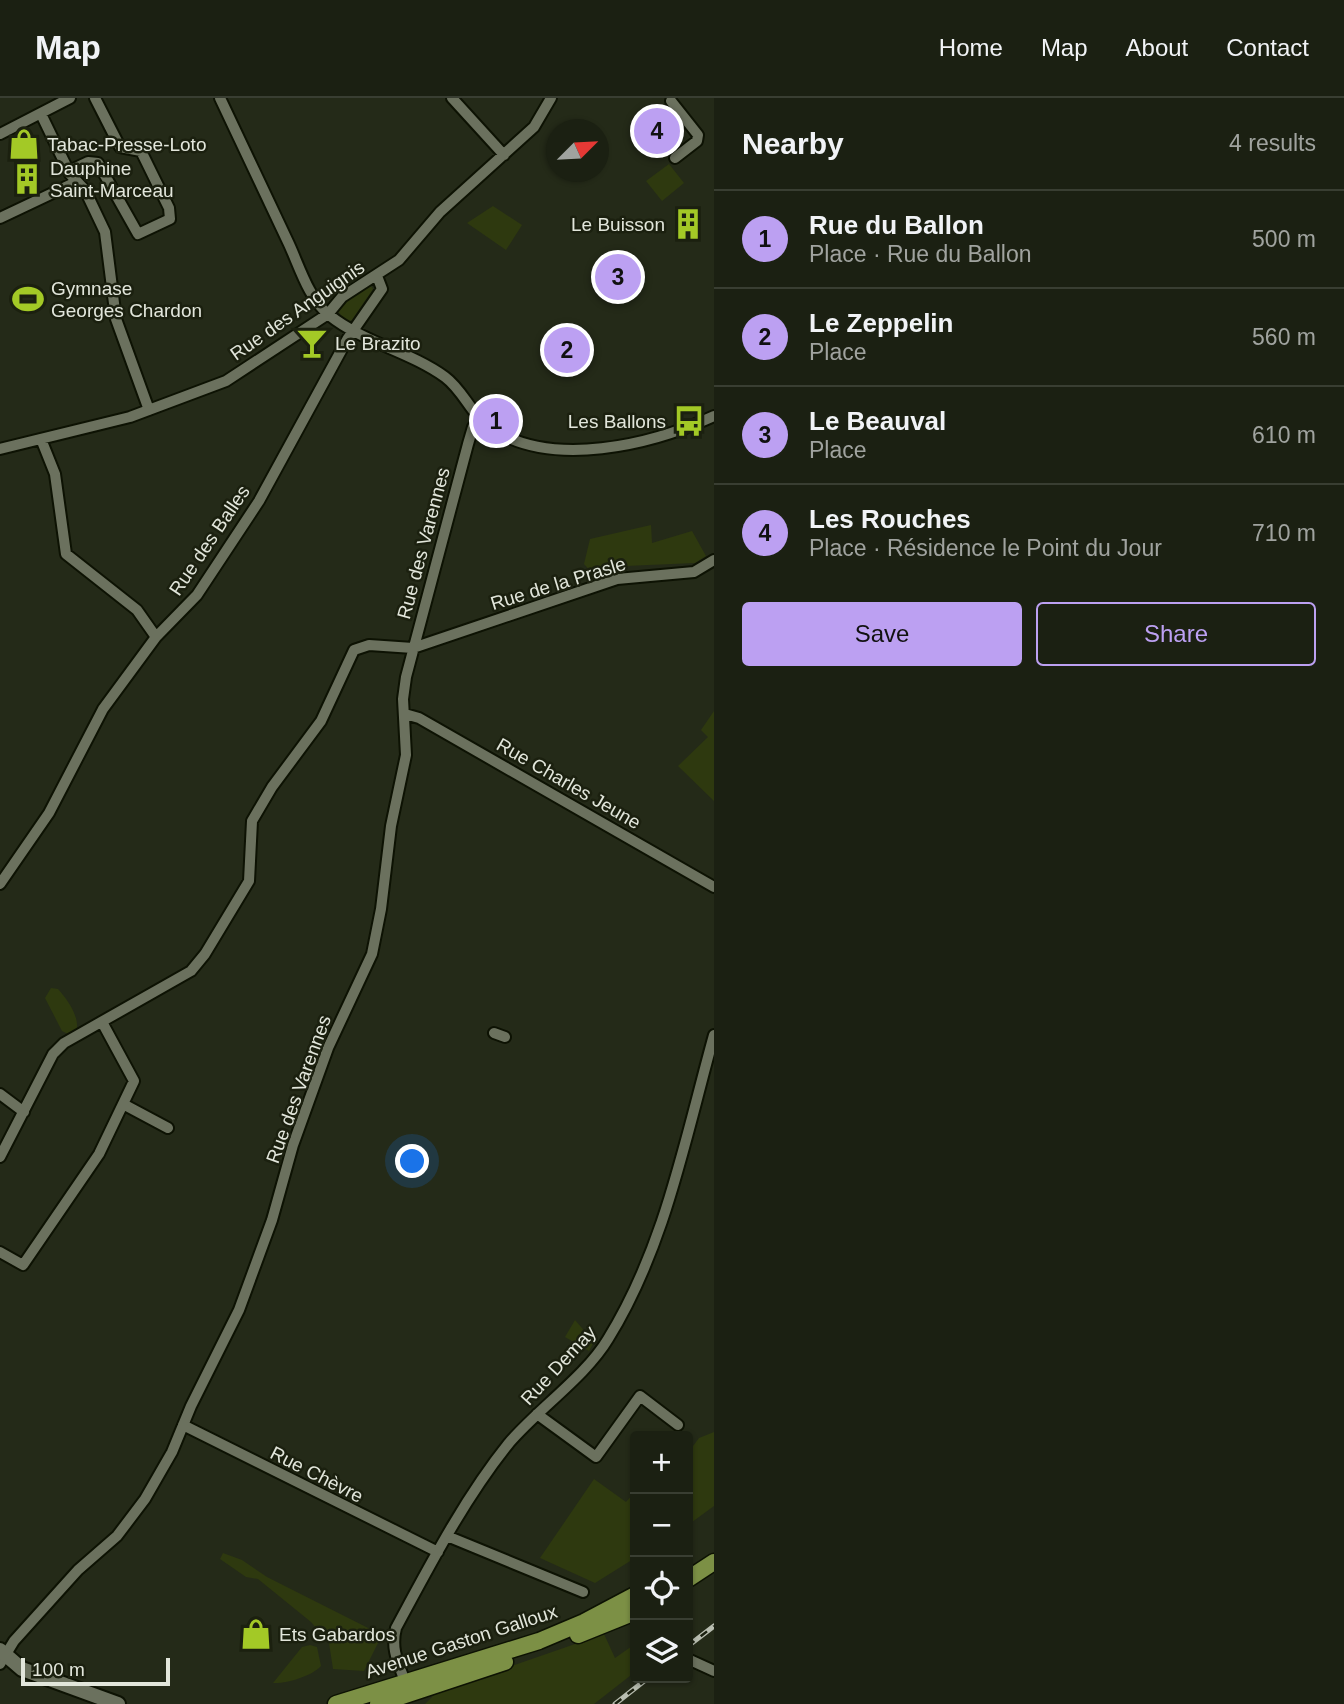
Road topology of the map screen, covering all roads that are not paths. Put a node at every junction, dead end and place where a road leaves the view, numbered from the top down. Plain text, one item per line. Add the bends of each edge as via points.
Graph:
1 (70, 98) edge
2 (95, 98) edge
3 (220, 98) edge
4 (452, 98) edge
5 (551, 98) edge
6 (671, 101) dead end
7 (41, 114) junction
8 (0, 134) edge
9 (504, 155) junction
10 (676, 158) dead end
11 (69, 172) junction
12 (76, 182) junction
13 (0, 218) edge
14 (377, 276) junction
15 (328, 314) junction
16 (352, 332) junction
17 (149, 410) junction
18 (714, 416) edge
19 (480, 419) junction
20 (41, 439) junction
21 (0, 449) edge
22 (714, 560) edge
23 (156, 637) junction
24 (413, 648) junction
25 (405, 714) junction
26 (0, 884) edge
27 (714, 887) edge
28 (102, 1022) junction
29 (714, 1035) edge
30 (710, 1064) edge
31 (0, 1094) edge
32 (123, 1104) junction
33 (24, 1112) junction
34 (168, 1128) dead end
35 (0, 1157) edge
36 (0, 1252) edge
37 (537, 1414) junction
38 (183, 1425) junction
39 (678, 1425) dead end
40 (447, 1536) junction
41 (438, 1552) junction
42 (714, 1552) edge
43 (714, 1562) edge
44 (693, 1564) edge
45 (714, 1574) edge
46 (693, 1576) edge
47 (693, 1584) edge
48 (583, 1592) dead end
49 (630, 1597) edge
50 (630, 1608) edge
51 (630, 1614) edge
52 (570, 1638) junction
53 (2, 1657) edge
54 (693, 1661) edge
55 (714, 1671) edge
56 (408, 1687) junction
57 (118, 1704) edge
58 (336, 1704) edge
59 (378, 1704) edge

1 - 7 street
2 - 11 street via 120,147 141,151 170,219 138,234 99,163 88,162
3 - 15 street via 314,297
4 - 9 street
5 - 9 street, Rue des Anguignis via 534,127
6 - 10 street via 698,135
7 - 8 street
7 - 11 street
9 - 14 street, Rue des Anguignis
11 - 12 street
12 - 13 street
12 - 17 street via 85,190 105,232 116,319
14 - 15 street, Rue des Anguignis via 342,297
14 - 16 street, Rue des Balles via 382,289
15 - 16 street
15 - 17 street, Rue des Anguignis via 226,381
16 - 19 street via 432,368 459,390
16 - 23 street, Rue des Balles via 252,513 197,594
17 - 20 street, Rue des Anguignis
18 - 19 street via 672,435 562,450 514,441
19 - 24 street, Rue des Varennes via 468,444
20 - 21 street, Rue des Anguignis
20 - 23 street via 55,474 66,554 137,610
22 - 24 street, Rue de la Prasle via 694,572 617,579
23 - 26 street, Rue des Balles via 103,709 49,813
24 - 25 street, Rue des Varennes
24 - 28 street via 369,645 354,650 321,721 252,821 249,881 205,954 191,971
25 - 27 street, Rue Charles Jeune
25 - 38 street, Rue des Varennes via 406,755 372,954 328,1048 239,1310
28 - 32 street via 134,1081
28 - 33 street via 53,1054
29 - 30 street, Rue Demay
30 - 37 street, Rue Demay via 681,1164 630,1300 606,1343
31 - 33 street
32 - 34 street
32 - 36 street via 99,1154 23,1265
33 - 35 street
37 - 39 street via 596,1457 640,1396
37 - 40 street, Rue Demay via 509,1444
38 - 41 street, Rue Chèvre
38 - 53 street, Rue des Varennes via 133,1516
40 - 41 street, Rue Demay
40 - 48 street
41 - 56 street, Rue Demay via 393,1641
42 - 44 main road
43 - 46 main road
45 - 47 main road
49 - 56 main road, Avenue Gaston Galloux via 539,1641
50 - 52 main road
51 - 52 main road
52 - 56 main road, Avenue Gaston Galloux
53 - 57 street via 22,1669
54 - 55 street
56 - 58 main road, Avenue Gaston Galloux
56 - 59 main road, Avenue Gaston Galloux

